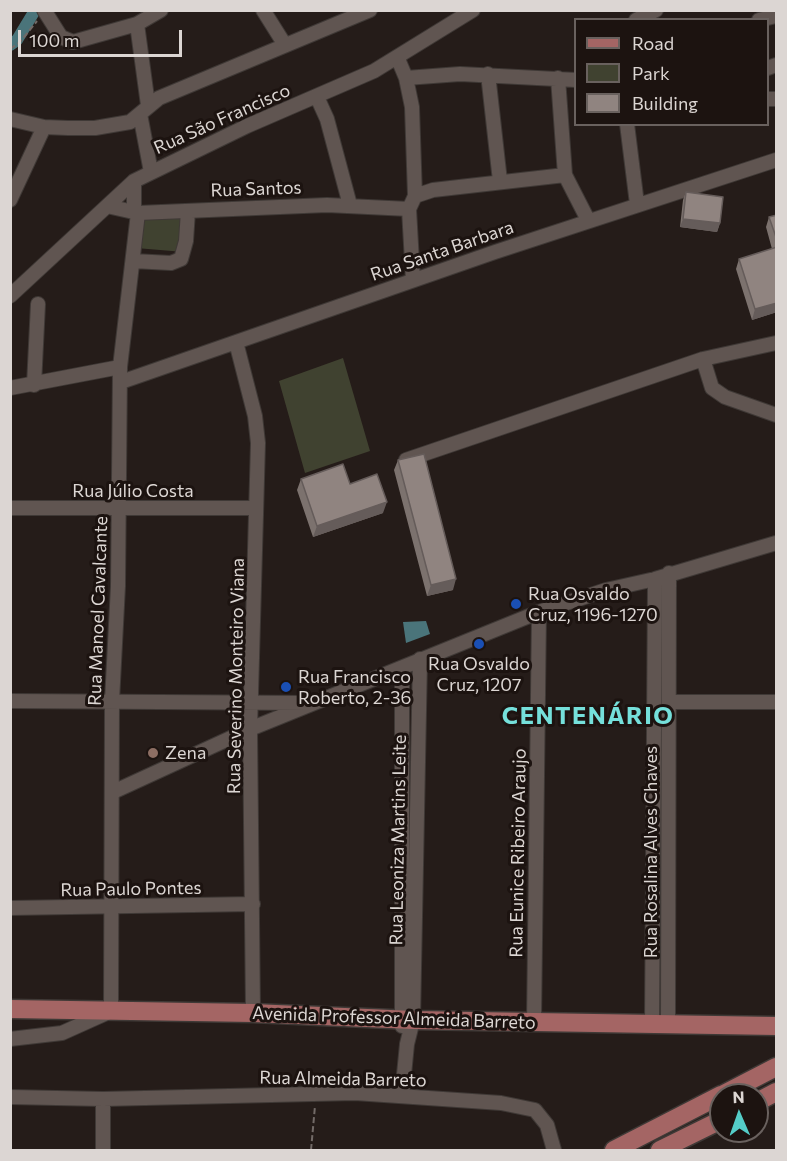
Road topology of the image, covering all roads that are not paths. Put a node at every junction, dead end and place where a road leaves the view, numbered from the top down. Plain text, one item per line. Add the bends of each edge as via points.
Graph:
1 (370, 10) edge
2 (473, 10) edge
3 (656, 10) edge
4 (45, 11) edge
5 (158, 11) edge
6 (271, 14) edge
7 (638, 18) edge
8 (137, 24) junction
9 (285, 45) junction
10 (398, 59) junction
11 (488, 74) junction
12 (406, 78) junction
13 (558, 78) junction
14 (574, 80) edge
15 (317, 97) junction
16 (144, 110) junction
17 (10, 119) edge
18 (44, 126) junction
19 (627, 126) edge
20 (777, 160) edge
21 (150, 172) junction
22 (565, 175) junction
23 (134, 181) junction
24 (500, 182) junction
25 (10, 200) edge
26 (412, 203) junction
27 (637, 204) junction
28 (350, 205) junction
29 (106, 206) junction
30 (188, 211) junction
31 (136, 212) junction
32 (588, 220) junction
33 (133, 261) junction
34 (413, 280) junction
35 (10, 296) edge
36 (38, 304) dead end
37 (236, 342) junction
38 (777, 343) edge
39 (703, 359) junction
40 (120, 367) junction
41 (121, 382) junction
42 (34, 385) junction
43 (10, 388) edge
44 (777, 414) edge
45 (401, 462) edge
46 (10, 508) edge
47 (256, 508) junction
48 (120, 510) junction
49 (777, 543) edge
50 (669, 573) junction
51 (655, 579) junction
52 (539, 612) junction
53 (420, 659) junction
54 (402, 669) junction
55 (10, 701) edge
56 (112, 701) junction
57 (670, 702) junction
58 (777, 702) edge
59 (318, 703) junction
60 (251, 704) junction
61 (250, 729) junction
62 (113, 792) junction
63 (253, 904) junction
64 (110, 907) junction
65 (10, 908) edge
66 (10, 1009) edge
67 (111, 1011) junction
68 (253, 1013) junction
69 (407, 1020) junction
70 (534, 1023) junction
71 (660, 1023) junction
72 (777, 1026) edge
73 (10, 1039) edge
74 (777, 1067) edge
75 (746, 1083) edge
76 (402, 1095) junction
77 (10, 1097) edge
78 (103, 1099) junction
79 (709, 1102) edge
80 (709, 1126) edge
81 (103, 1150) edge
82 (554, 1150) edge
83 (614, 1150) edge
84 (660, 1150) edge

1 - 9 street via 342,25
2 - 10 street, Rua São Francisco
3 - 7 street
4 - 8 street via 60,37 73,42
5 - 8 street
6 - 9 street
8 - 16 street
9 - 16 street
10 - 12 street
10 - 15 street, Rua São Francisco
11 - 12 street
11 - 13 street
11 - 24 street
12 - 26 street via 412,108
13 - 14 street
13 - 22 street
15 - 21 street, Rua São Francisco
15 - 28 street via 327,119
16 - 18 street via 130,122 110,126
16 - 21 street
17 - 18 street
18 - 25 street
19 - 27 street
20 - 27 street, Rua Santa Barbara
21 - 23 street, Rua São Francisco
22 - 24 street, Rua Santos
22 - 32 street
23 - 29 street, Rua São Francisco
23 - 31 street, Rua Manoel Cavalcante
24 - 26 street, Rua Santos via 433,190
26 - 28 street, Rua Santos
26 - 34 street
27 - 32 street, Rua Santa Barbara
28 - 30 street, Rua Santos
29 - 31 street, Rua Santos
29 - 35 street, Rua São Francisco
30 - 31 street, Rua Santos
30 - 33 street via 181,259 171,263
31 - 33 street, Rua Manoel Cavalcante
32 - 34 street, Rua Santa Barbara
33 - 40 street, Rua Manoel Cavalcante
34 - 37 street, Rua Santa Barbara
36 - 42 street
37 - 41 street, Rua Santa Barbara
37 - 47 street, Rua Severino Monteiro Viana via 255,416
38 - 39 street
39 - 44 street via 712,388 732,400
39 - 45 street
40 - 41 street, Rua Manoel Cavalcante
40 - 42 street
41 - 48 street, Rua Manoel Cavalcante
42 - 43 street
46 - 48 street, Rua Júlio Costa
47 - 48 street, Rua Júlio Costa
47 - 60 street, Rua Severino Monteiro Viana
48 - 56 street, Rua Manoel Cavalcante
49 - 50 street
50 - 51 street
50 - 57 street, Rua Rosalina Alves Chaves
51 - 52 street
51 - 71 street, Rua Rosalina Alves Chaves
52 - 53 street
52 - 70 street, Rua Eunice Ribeiro Araujo
53 - 54 street
53 - 69 street, Rua Leoniza Martins Leite
54 - 59 street
54 - 69 street, Rua Leoniza Martins Leite
55 - 56 street
56 - 60 street
56 - 62 street, Rua Manoel Cavalcante
57 - 58 street
57 - 71 street, Rua Rosalina Alves Chaves
59 - 60 street
59 - 61 street
60 - 61 street, Rua Severino Monteiro Viana
61 - 62 street
61 - 63 street, Rua Severino Monteiro Viana
62 - 64 street, Rua Manoel Cavalcante
63 - 64 street, Rua Paulo Pontes
63 - 68 street, Rua Severino Monteiro Viana
64 - 65 street, Rua Paulo Pontes
64 - 67 street, Rua Manoel Cavalcante
66 - 67 main road, Avenida Professor Almeida Barreto
67 - 68 main road, Avenida Professor Almeida Barreto
67 - 73 street via 62,1033
68 - 69 main road, Avenida Professor Almeida Barreto
69 - 70 main road, Avenida Professor Almeida Barreto
69 - 76 street
70 - 71 main road, Avenida Professor Almeida Barreto
71 - 72 main road, Avenida Professor Almeida Barreto
74 - 75 main road
76 - 78 street, Rua Almeida Barreto
76 - 82 street, Rua Almeida Barreto via 526,1107 542,1118
77 - 78 street, Rua Almeida Barreto
78 - 81 street
79 - 83 main road
80 - 84 main road

